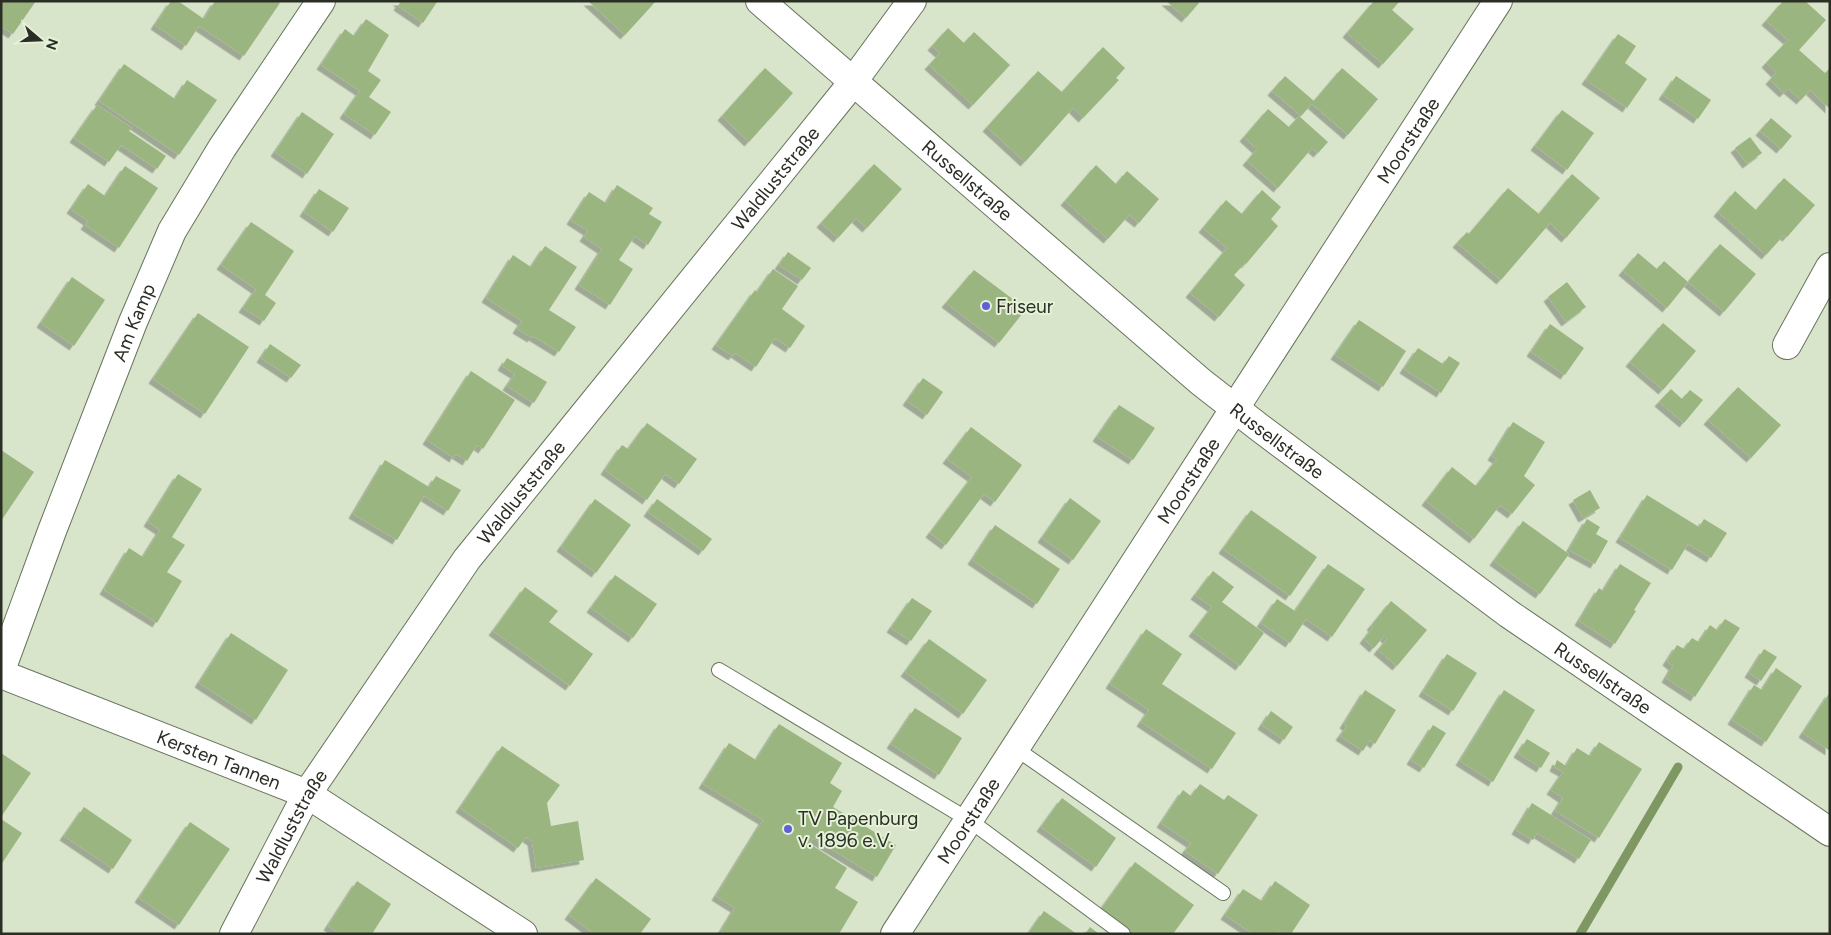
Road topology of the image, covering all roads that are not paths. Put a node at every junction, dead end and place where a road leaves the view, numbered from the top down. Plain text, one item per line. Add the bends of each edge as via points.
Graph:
1 (321, 1) edge
2 (760, 1) edge
3 (912, 1) edge
4 (1498, 1) edge
5 (852, 82) junction
6 (1830, 267) edge
7 (1787, 345) dead end
8 (1234, 408) junction
9 (719, 670) dead end
10 (1, 672) edge
11 (1015, 748) junction
12 (307, 794) junction
13 (969, 820) junction
14 (1830, 832) edge
15 (1222, 894) dead end
16 (234, 934) edge
17 (524, 934) edge
18 (895, 934) edge
19 (1123, 934) edge

1 - 10 street, Am Kamp via 222,148 172,231 52,531
2 - 5 street, Russellstraße
3 - 5 street, Waldluststraße
4 - 8 street, Moorstraße
5 - 8 street, Russellstraße
5 - 12 street, Waldluststraße via 467,560
6 - 7 street
8 - 11 street, Moorstraße
8 - 14 street, Russellstraße via 1509,614
9 - 13 lane
10 - 12 street, Kersten Tannen
11 - 13 street, Moorstraße
11 - 15 lane
12 - 16 street, Waldluststraße
12 - 17 street, Kersten Tannen
13 - 18 street, Moorstraße
13 - 19 lane

